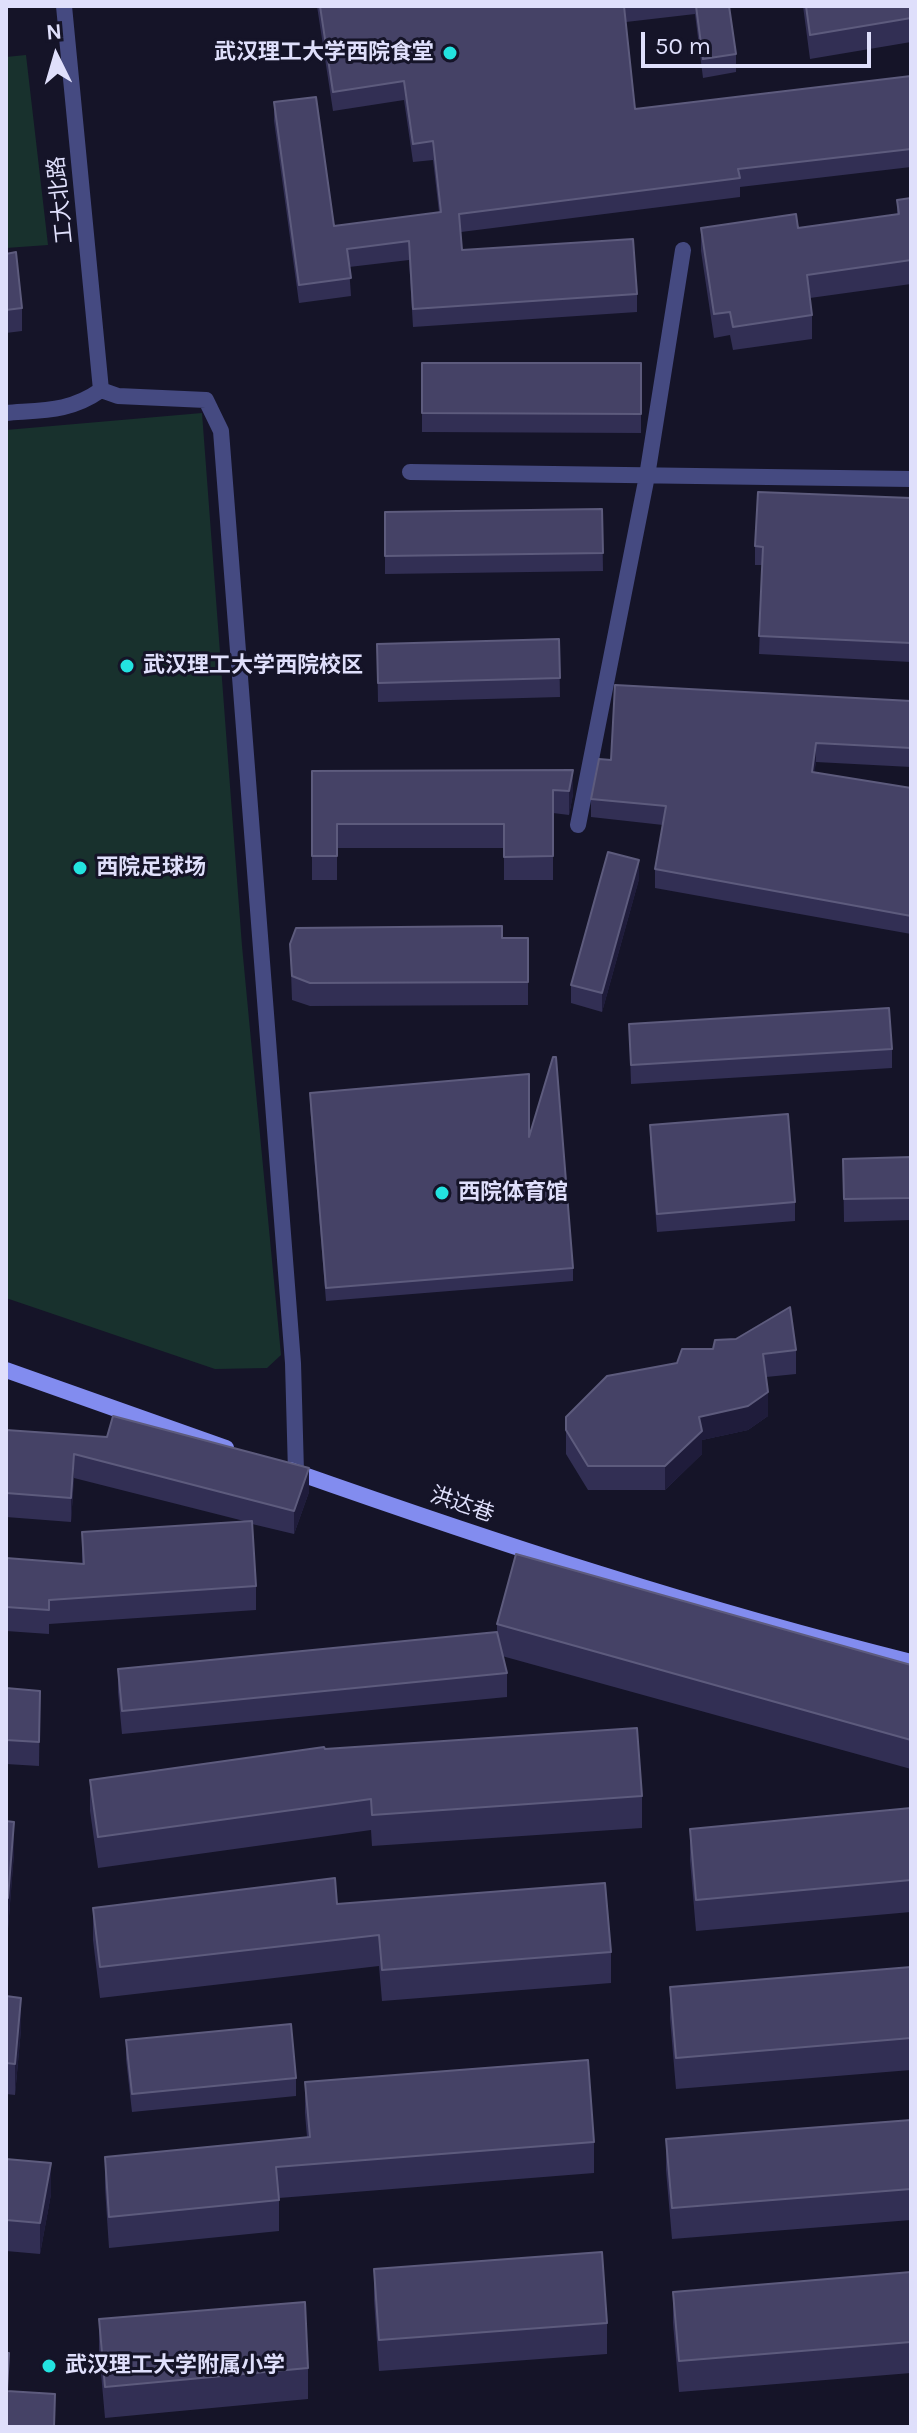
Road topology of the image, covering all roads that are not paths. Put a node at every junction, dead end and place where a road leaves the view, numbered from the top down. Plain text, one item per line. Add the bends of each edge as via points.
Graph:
1 (64, 6) edge
2 (683, 250) dead end
3 (101, 390) junction
4 (6, 413) edge
5 (410, 472) dead end
6 (647, 476) junction
7 (911, 479) edge
8 (578, 825) dead end
9 (6, 1370) edge
10 (243, 1454) edge
11 (273, 1464) edge
12 (296, 1472) junction
13 (911, 1662) edge

1 - 3 street, 工大北路
2 - 6 street
3 - 4 street via 65,408
3 - 12 street via 118,396 206,400 221,431 293,1363
5 - 6 street
6 - 7 street
6 - 8 street
9 - 10 street
11 - 12 street, 洪达巷
12 - 13 street, 洪达巷 via 768,1625

